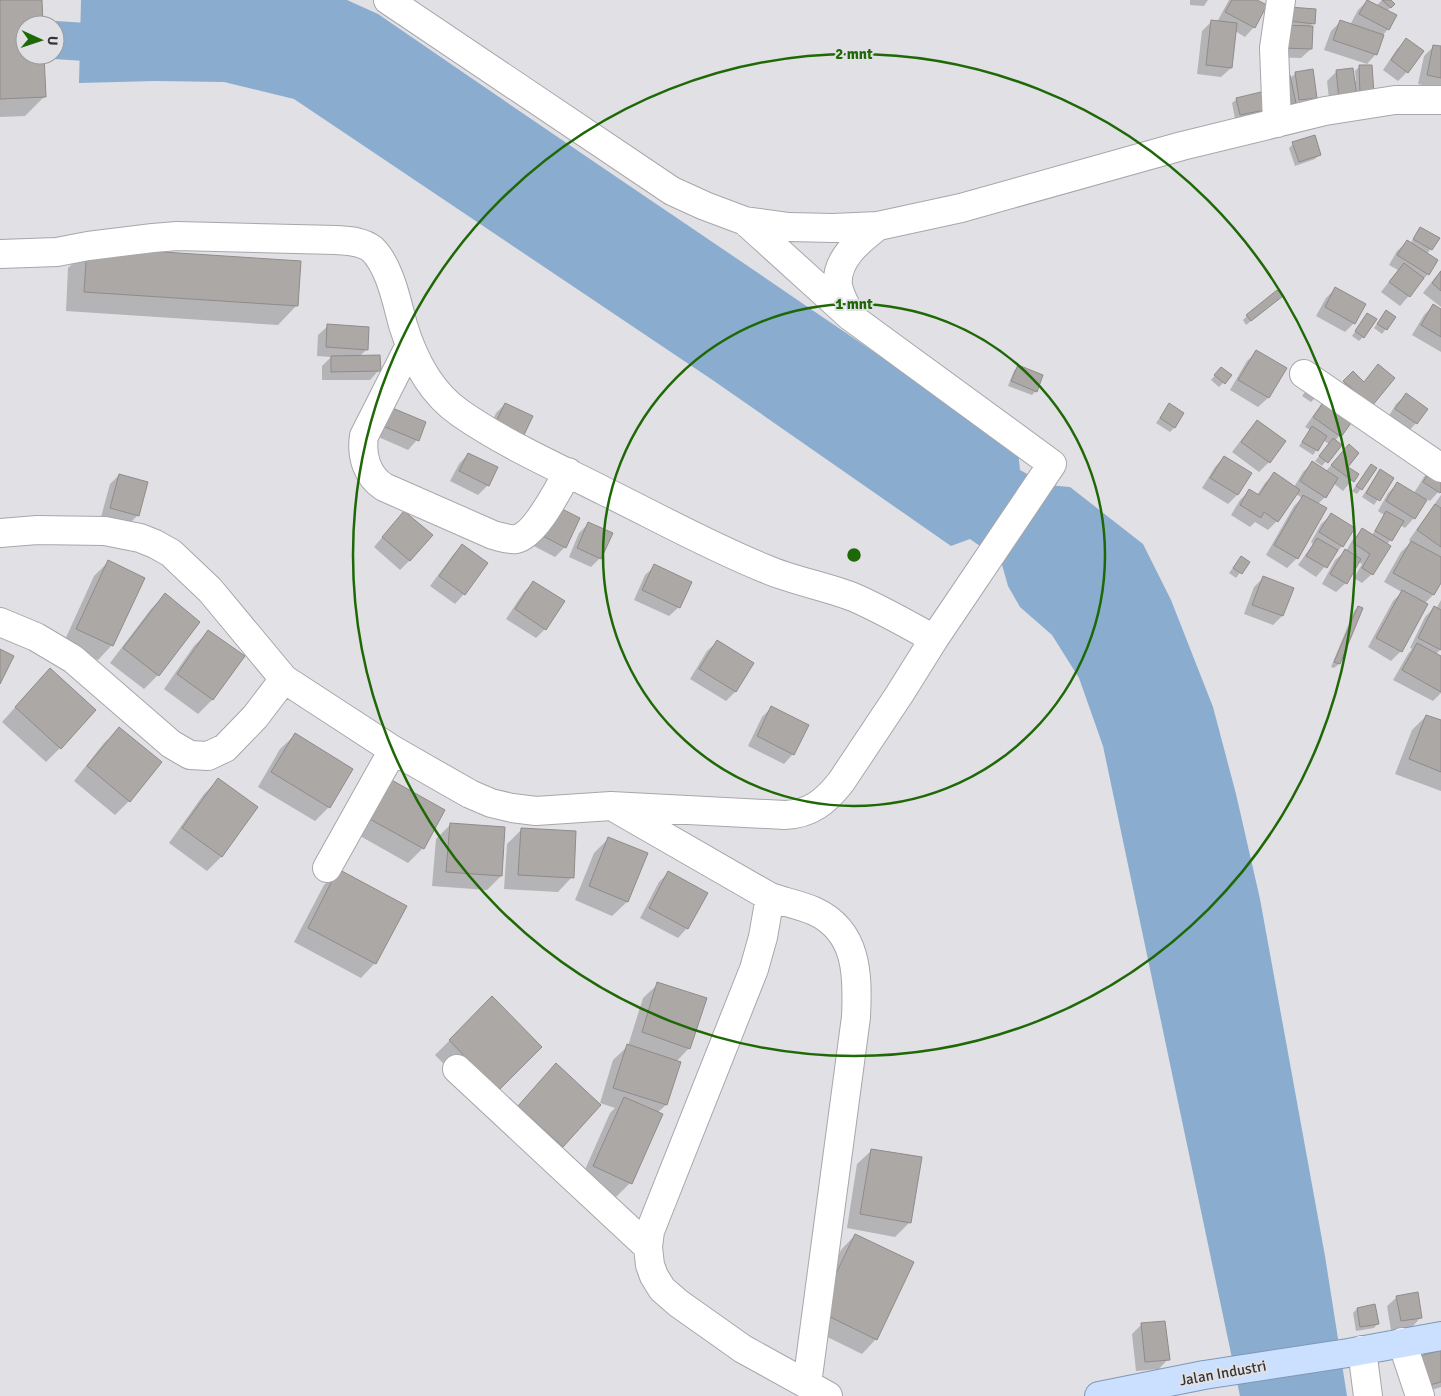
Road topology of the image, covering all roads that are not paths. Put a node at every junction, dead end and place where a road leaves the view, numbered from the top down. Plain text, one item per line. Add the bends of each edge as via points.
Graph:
1 (388, 0) edge
2 (1281, 0) edge
3 (1441, 100) edge
4 (1277, 123) junction
5 (745, 221) junction
6 (878, 226) junction
7 (0, 254) edge
8 (852, 317) junction
9 (410, 345) junction
10 (1304, 374) dead end
11 (1441, 468) edge
12 (568, 472) junction
13 (0, 533) edge
14 (0, 622) edge
15 (934, 639) junction
16 (284, 679) junction
17 (393, 750) junction
18 (611, 806) junction
19 (327, 868) dead end
20 (770, 897) junction
21 (457, 1069) dead end
22 (648, 1247) junction
23 (1441, 1336) edge
24 (1402, 1342) junction
25 (1355, 1352) junction
26 (817, 1390) edge
27 (1099, 1396) edge
28 (1368, 1396) edge
29 (1420, 1396) edge

1 - 5 street via 672,191
2 - 4 street via 1274,48
3 - 4 street via 1376,102
4 - 6 street via 961,208
5 - 6 street via 788,227
5 - 8 street
6 - 8 street via 851,249 842,266 838,285
7 - 9 street via 58,252 177,236 365,244 387,274
8 - 15 street via 1052,464
9 - 12 street via 424,373 448,403 510,444
9 - 12 street via 364,436 365,462 375,481 493,535 516,539 534,527
10 - 11 street
12 - 15 street via 754,564 851,597
13 - 16 street via 105,531 155,544 171,553 210,590
14 - 16 street via 36,636 73,659 171,744 190,755 208,756 226,748
15 - 18 street via 831,796 809,811 786,815
16 - 17 street
17 - 18 street via 491,803 536,811
17 - 19 street
18 - 20 street
20 - 22 street via 764,937 754,968 656,1215
20 - 26 street via 813,911 832,922 844,936 853,957 858,985
21 - 22 street
22 - 26 street via 654,1276 662,1289 678,1303 743,1350
23 - 24 main road, Jalan Industri
24 - 25 main road, Jalan Industri
24 - 29 street
25 - 27 main road, Jalan Industri via 1204,1375
25 - 28 street

